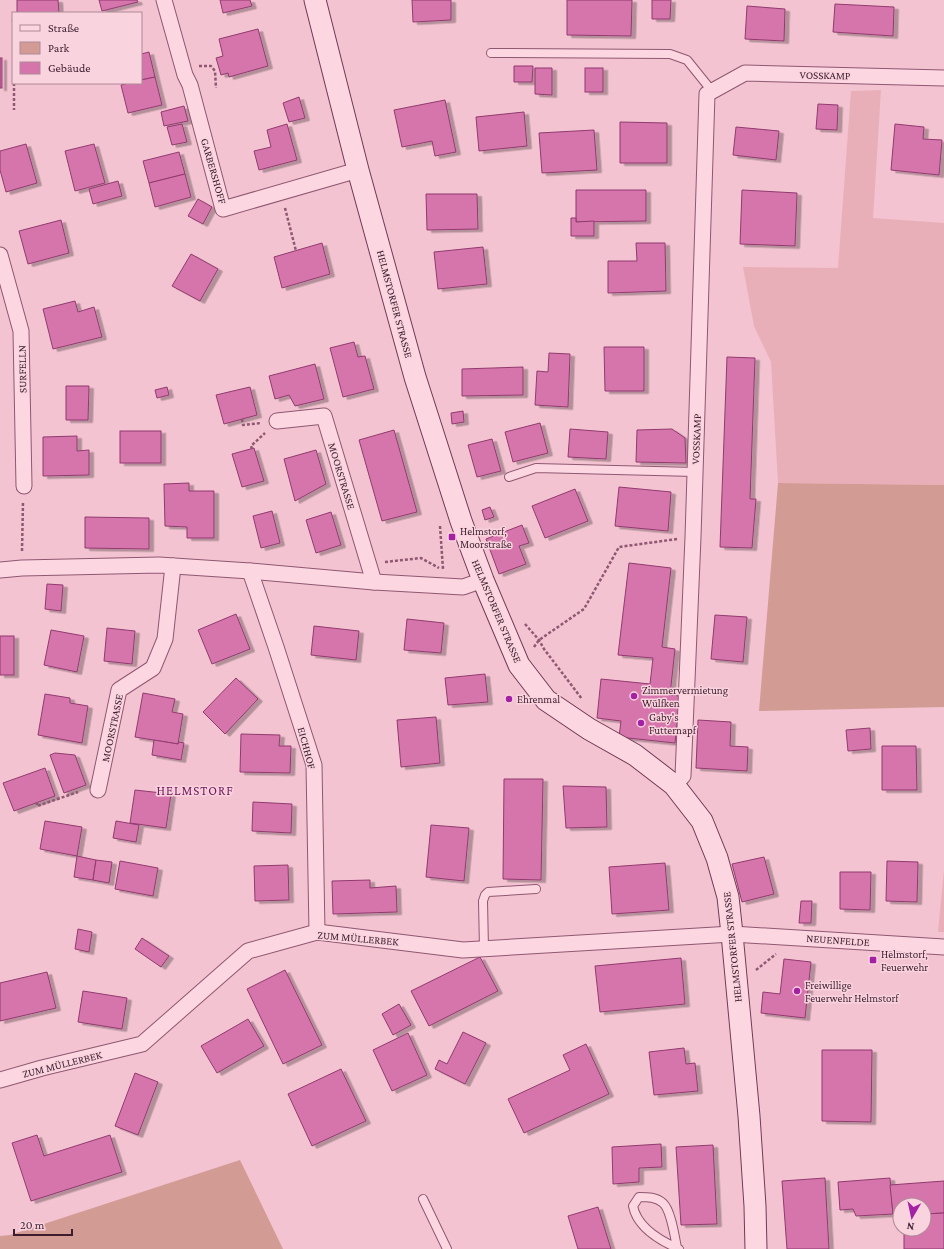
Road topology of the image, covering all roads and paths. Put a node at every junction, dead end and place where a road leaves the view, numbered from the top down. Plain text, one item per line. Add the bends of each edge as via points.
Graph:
1 (315, 0) edge
2 (168, 4) edge
3 (492, 53) dead end
4 (218, 67) dead end
5 (213, 68) junction
6 (184, 71) junction
7 (944, 78) edge
8 (14, 84) edge
9 (216, 88) dead end
10 (712, 92) junction
11 (14, 110) dead end
12 (358, 170) junction
13 (280, 192) junction
14 (296, 251) dead end
15 (0, 255) edge
16 (242, 419) dead end
17 (277, 421) junction
18 (252, 449) dead end
19 (695, 472) junction
20 (509, 477) dead end
21 (24, 486) joint
22 (693, 537) junction
23 (368, 563) junction
24 (173, 566) junction
25 (22, 568) junction
26 (0, 570) edge
27 (444, 570) dead end
28 (250, 571) junction
29 (483, 580) junction
30 (374, 582) junction
31 (539, 640) junction
32 (520, 666) junction
33 (582, 699) dead end
34 (674, 785) junction
35 (98, 790) dead end
36 (78, 792) dead end
37 (37, 802) dead end
38 (536, 890) dead end
39 (317, 932) junction
40 (732, 934) junction
41 (944, 947) edge
42 (484, 949) junction
43 (782, 952) dead end
44 (754, 972) dead end
45 (0, 1080) edge
46 (423, 1199) dead end
47 (448, 1249) edge
48 (678, 1249) edge
49 (756, 1249) edge

1 - 12 main road, HELMSTORFER STRASSE
2 - 6 street, GARBERSHOFF
3 - 10 lane via 670,54 687,60
4 - 5 path
5 - 6 path via 204,65
5 - 9 path
6 - 13 street, GARBERSHOFF via 223,209
7 - 10 street, VOSSKAMP via 745,72
8 - 11 path
10 - 19 street, VOSSKAMP via 707,94
12 - 13 street, GARBERSHOFF
12 - 29 main road, HELMSTORFER STRASSE via 415,377 461,521
13 - 14 path
15 - 21 street, SURFELLN via 21,331
16 - 17 path via 243,425
17 - 18 path
17 - 23 street, MOORSTRASSE via 324,416
19 - 20 lane via 536,468
19 - 22 street, VOSSKAMP
21 - 25 path
22 - 31 path via 619,547 584,609
22 - 34 street, VOSSKAMP via 683,776
23 - 27 path via 422,558
23 - 30 street, MOORSTRASSE
24 - 25 street
24 - 28 street
24 - 35 street, MOORSTRASSE via 165,640 153,668 119,690
25 - 26 street
28 - 30 street
28 - 39 street, EICHHOF via 314,765
29 - 30 street via 462,587
29 - 32 main road, HELMSTORFER STRASSE
31 - 32 path
31 - 33 path
32 - 34 main road, HELMSTORFER STRASSE via 546,700 588,729 635,755
34 - 40 main road, HELMSTORFER STRASSE via 702,821 717,858 728,897
36 - 37 path via 38,806
38 - 42 lane via 485,894
39 - 42 street, ZUM MÜLLERBEK via 431,947
39 - 45 street, ZUM MÜLLERBEK via 248,951 142,1044
40 - 41 street, NEUENFELDE
40 - 42 street, ZUM MÜLLERBEK
40 - 49 main road, HELMSTORFER STRASSE via 755,1206
43 - 44 path
46 - 47 lane
48 - 48 lane via 664,1242 639,1221 634,1214 633,1206 639,1198 653,1198 664,1204

